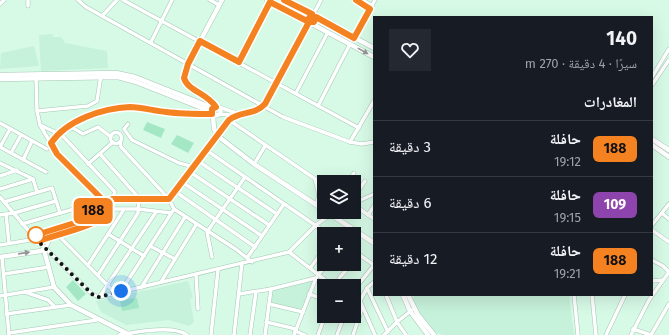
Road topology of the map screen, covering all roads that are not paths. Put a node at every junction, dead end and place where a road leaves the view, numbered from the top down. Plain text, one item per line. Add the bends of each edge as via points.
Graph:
1 (4, 0) edge
2 (28, 0) edge
3 (78, 0) edge
4 (117, 0) edge
5 (123, 0) edge
6 (210, 0) edge
7 (222, 0) edge
8 (284, 0) edge
9 (321, 0) edge
10 (356, 0) edge
11 (363, 0) edge
12 (375, 0) edge
13 (170, 1) edge
14 (268, 1) edge
15 (0, 4) edge
16 (219, 5) junction
17 (28, 6) dead end
18 (371, 7) junction
19 (314, 15) junction
20 (102, 16) junction
21 (162, 21) junction
22 (310, 22) junction
23 (328, 32) junction
24 (354, 38) junction
25 (200, 41) junction
26 (151, 42) junction
27 (350, 44) junction
28 (373, 48) edge
29 (669, 49) edge
30 (373, 56) edge
31 (669, 60) edge
32 (239, 62) junction
33 (188, 64) junction
34 (101, 74) junction
35 (0, 75) edge
36 (653, 75) edge
37 (36, 76) junction
38 (0, 79) edge
39 (277, 83) junction
40 (653, 84) edge
41 (296, 93) junction
42 (373, 102) edge
43 (264, 106) junction
44 (318, 106) junction
45 (214, 110) junction
46 (37, 111) junction
47 (240, 114) junction
48 (219, 115) junction
49 (229, 120) junction
50 (0, 123) edge
51 (128, 124) dead end
52 (40, 125) junction
53 (224, 126) junction
54 (359, 128) junction
55 (10, 129) junction
56 (58, 133) junction
57 (21, 134) junction
58 (127, 134) junction
59 (217, 134) junction
60 (121, 135) junction
61 (111, 137) junction
62 (653, 139) edge
63 (32, 141) junction
64 (113, 142) junction
65 (120, 142) junction
66 (350, 142) junction
67 (373, 142) edge
68 (51, 143) junction
69 (265, 146) junction
70 (653, 146) edge
71 (0, 147) edge
72 (47, 149) dead end
73 (206, 150) junction
74 (669, 150) edge
75 (11, 153) junction
76 (100, 154) junction
77 (669, 157) edge
78 (23, 160) junction
79 (198, 161) junction
80 (256, 161) junction
81 (0, 163) edge
82 (88, 164) junction
83 (194, 167) junction
84 (18, 170) junction
85 (46, 172) dead end
86 (190, 172) junction
87 (0, 176) edge
88 (245, 177) junction
89 (315, 179) joint
90 (33, 180) junction
91 (365, 181) dead end
92 (182, 182) junction
93 (317, 187) edge
94 (361, 187) edge
95 (238, 188) junction
96 (0, 189) edge
97 (37, 192) junction
98 (176, 192) junction
99 (373, 194) edge
100 (0, 197) edge
101 (139, 198) junction
102 (112, 199) junction
103 (169, 199) junction
104 (230, 199) junction
105 (361, 200) edge
106 (56, 201) junction
107 (4, 202) junction
108 (317, 202) edge
109 (94, 203) junction
110 (106, 203) junction
111 (284, 204) junction
112 (669, 204) edge
113 (317, 205) edge
114 (373, 208) edge
115 (138, 209) junction
116 (223, 209) junction
117 (108, 210) junction
118 (361, 210) edge
119 (123, 211) junction
120 (173, 211) junction
121 (156, 212) junction
122 (14, 213) junction
123 (60, 213) junction
124 (662, 213) junction
125 (6, 214) junction
126 (277, 214) junction
127 (0, 215) edge
128 (368, 215) junction
129 (185, 217) junction
130 (373, 218) edge
131 (669, 218) edge
132 (324, 219) edge
133 (340, 219) edge
134 (341, 219) edge
135 (216, 220) junction
136 (22, 224) junction
137 (653, 224) edge
138 (196, 225) junction
139 (269, 225) junction
140 (316, 226) junction
141 (208, 231) junction
142 (653, 231) edge
143 (57, 234) junction
144 (108, 234) junction
145 (52, 236) junction
146 (262, 236) junction
147 (36, 238) junction
148 (373, 239) edge
149 (120, 241) junction
150 (373, 242) edge
151 (669, 242) edge
152 (9, 243) junction
153 (0, 245) edge
154 (150, 246) junction
155 (254, 247) junction
156 (45, 248) junction
157 (132, 248) junction
158 (163, 252) junction
159 (289, 252) junction
160 (144, 256) junction
161 (361, 256) edge
162 (1, 257) edge
163 (212, 257) dead end
164 (247, 258) junction
165 (175, 259) junction
166 (317, 259) edge
167 (252, 262) junction
168 (653, 262) edge
169 (242, 263) junction
170 (88, 264) junction
171 (373, 264) edge
172 (373, 266) edge
173 (49, 267) junction
174 (311, 267) junction
175 (218, 270) junction
176 (321, 271) edge
177 (345, 271) edge
178 (669, 272) edge
179 (4, 274) junction
180 (318, 274) junction
181 (98, 275) junction
182 (196, 275) junction
183 (316, 278) junction
184 (325, 279) edge
185 (339, 279) edge
186 (663, 280) junction
187 (361, 281) edge
188 (653, 281) edge
189 (161, 282) junction
190 (373, 283) edge
191 (108, 286) junction
192 (54, 287) junction
193 (141, 288) junction
194 (368, 288) junction
195 (271, 289) junction
196 (121, 291) junction
197 (25, 292) junction
198 (256, 292) junction
199 (115, 293) junction
200 (6, 294) junction
201 (239, 294) junction
202 (309, 294) junction
203 (0, 296) edge
204 (386, 296) edge
205 (404, 296) edge
206 (408, 296) edge
207 (574, 296) edge
208 (592, 296) edge
209 (625, 296) edge
210 (99, 297) junction
211 (317, 297) edge
212 (361, 299) edge
213 (269, 304) junction
214 (361, 304) edge
215 (669, 304) edge
216 (71, 305) junction
217 (54, 306) junction
218 (362, 308) junction
219 (198, 309) dead end
220 (413, 310) junction
221 (303, 312) junction
222 (6, 314) junction
223 (97, 320) junction
224 (266, 322) junction
225 (397, 322) junction
226 (322, 323) edge
227 (341, 323) edge
228 (633, 329) junction
229 (295, 332) edge
230 (386, 333) edge
231 (9, 334) edge
232 (129, 334) edge
233 (186, 334) edge
234 (119, 335) edge
235 (211, 335) edge
236 (234, 335) edge
237 (250, 335) edge
238 (265, 335) edge
239 (305, 335) edge
240 (318, 335) edge
241 (337, 335) edge
242 (353, 335) edge
243 (375, 335) edge
244 (406, 335) edge
245 (428, 335) edge
246 (434, 335) edge
247 (578, 335) edge
248 (596, 335) edge
249 (606, 335) edge
250 (631, 335) edge
251 (651, 335) edge

1 - 15 street
2 - 17 street
3 - 20 street
4 - 20 street
5 - 21 street
6 - 16 street
7 - 16 street
8 - 19 street
9 - 19 street
10 - 18 street
11 - 18 street
12 - 18 street
13 - 21 street
14 - 22 street
14 - 32 street
16 - 25 street
18 - 24 street
19 - 22 street via 315,21
19 - 24 street
20 - 26 street
21 - 25 street
21 - 26 street
22 - 23 street
22 - 39 street
23 - 27 street
23 - 41 street
24 - 28 street
25 - 32 street
25 - 33 street
26 - 33 street
27 -> 30 street
27 - 44 street
29 - 36 street
31 - 40 street
32 - 39 street
33 - 43 street
33 - 45 street via 184,74 185,82 211,99
34 - 37 street
34 - 45 street via 130,75
34 - 46 street via 97,100 88,106
35 - 37 street
37 - 38 street
37 - 46 street
39 - 41 street
39 - 43 street
41 - 44 street
42 - 54 street
43 - 47 street via 256,111
43 - 66 street via 283,117
44 - 54 street
45 - 47 street
45 - 48 street
45 - 48 street via 221,110
45 - 56 street via 177,114 129,107 100,113 72,123
45 - 59 street via 212,121
46 - 52 street
47 - 48 street
47 - 49 street
48 - 53 street via 224,118
49 - 53 street
49 - 69 street
50 - 55 street
51 - 58 street via 124,129
52 - 56 street
52 - 68 street
53 - 59 street
54 - 66 street
55 - 57 street
55 - 71 street
56 - 61 street via 73,128 83,134 98,127
56 - 68 street
56 - 82 street
57 - 63 street
57 - 75 street
58 - 60 street
58 - 83 street via 132,140 179,163
59 - 73 street
59 - 80 street
59 - 113 street via 254,164
60 - 61 street via 114,132
60 - 65 street
61 - 64 street
62 - 74 street
63 - 72 street
63 - 78 street
64 - 65 street
64 - 76 street
65 - 103 street via 121,147
66 - 67 street
68 - 110 street via 57,154
69 - 80 street
69 - 89 street
70 - 77 street
71 - 75 street
73 - 79 street
73 - 88 street
75 - 78 street
76 - 82 street
76 - 101 street
78 - 85 street
79 - 83 street
79 - 95 street
80 - 108 street
81 - 84 street
82 - 102 street via 115,192
83 - 86 street
84 - 87 street
84 - 90 street
86 - 92 street
86 - 104 street
88 - 95 street
88 - 111 street
89 - 93 street
90 - 96 street
90 - 97 street
91 - 94 street
92 - 98 street
92 - 116 street
95 - 104 street
95 - 126 street
97 - 106 street via 52,188
97 - 107 street
98 - 103 street
98 - 135 street
99 - 105 street
100 - 107 street
101 - 102 street
101 - 103 street
101 - 115 street
102 - 110 street
102 - 117 street
103 - 120 street
104 - 116 street
104 - 139 street
106 - 122 street
106 - 123 street
107 - 122 street
109 - 110 street
109 - 123 street
109 - 147 street via 91,215 84,220
111 - 126 street
111 - 140 street
112 - 124 street
114 - 128 street
115 - 119 street
115 - 121 street
115 - 149 street
116 - 135 street
116 - 146 street
117 - 119 street
117 - 143 street via 101,219 91,224
118 - 128 street
119 - 144 street
120 - 121 street
120 - 129 street
120 - 154 street
121 - 157 street
122 - 125 street
122 - 136 street
123 - 136 street
124 - 131 street
124 - 137 street
125 - 127 street
125 - 152 street
126 - 139 street
128 - 130 street
129 - 138 street
129 - 158 street
132 - 140 street
133 - 150 street
134 - 148 street
135 - 141 street
135 - 155 street
136 - 147 street
138 - 141 street
138 - 165 street
139 - 146 street
140 - 159 street
141 - 163 street
141 - 164 street
142 - 151 street
143 - 145 street
143 - 170 street
144 - 149 street
144 - 170 street
145 - 147 street
145 - 156 street
146 - 155 street
147 - 152 street
147 - 156 street
149 - 157 street
149 - 181 street
152 - 153 street
154 - 158 street
154 - 160 street
155 - 164 street
162 -> 156 street
156 - 173 street
156 - 210 street via 92,294
157 - 160 street
157 - 191 street
158 - 165 street
158 - 193 street
159 - 167 street
159 - 174 street
160 - 196 street
161 - 171 street
162 - 179 street
164 - 167 street
165 - 189 street
166 - 174 street
167 - 169 street
168 - 178 street
169 - 175 street
169 - 201 street
170 - 181 street
172 - 187 street
173 - 179 street
173 - 192 street
174 - 180 street
175 - 182 street
175 - 235 street
176 - 180 street
177 - 185 street
178 - 186 street
179 - 200 street
180 - 183 street
180 - 184 street
181 - 191 street
182 - 189 street
182 - 219 street
183 - 195 street
183 - 202 street
186 - 188 street
186 - 228 street
189 - 193 street
190 - 194 street
191 - 199 street
191 - 210 street
192 - 197 street
192 - 216 street
193 - 196 street
194 - 212 street
194 - 230 street
195 - 198 street
195 - 213 street
196 - 199 street
197 - 200 street
197 - 217 street via 48,300
198 - 201 street
198 - 237 street
199 - 210 street
200 - 203 street
200 - 222 street
201 - 236 street
202 - 211 street
202 - 221 street
204 - 225 street
205 - 220 street
206 - 220 street
207 - 247 street
208 - 248 street
209 - 249 street
213 - 221 street
213 - 224 street
214 - 218 street
215 - 251 street
216 - 217 street
216 - 223 street
217 - 222 street
218 - 242 street
218 - 243 street
220 - 225 street
220 - 245 street
220 - 246 street
221 - 229 street
222 - 231 street
223 - 231 street
223 - 232 street
224 - 229 street
224 - 238 street
225 - 230 street
225 - 244 street
226 - 240 street
227 - 241 street
228 - 250 street
228 - 251 street
229 - 239 street
232 - 233 street via 168,330
232 - 234 street

